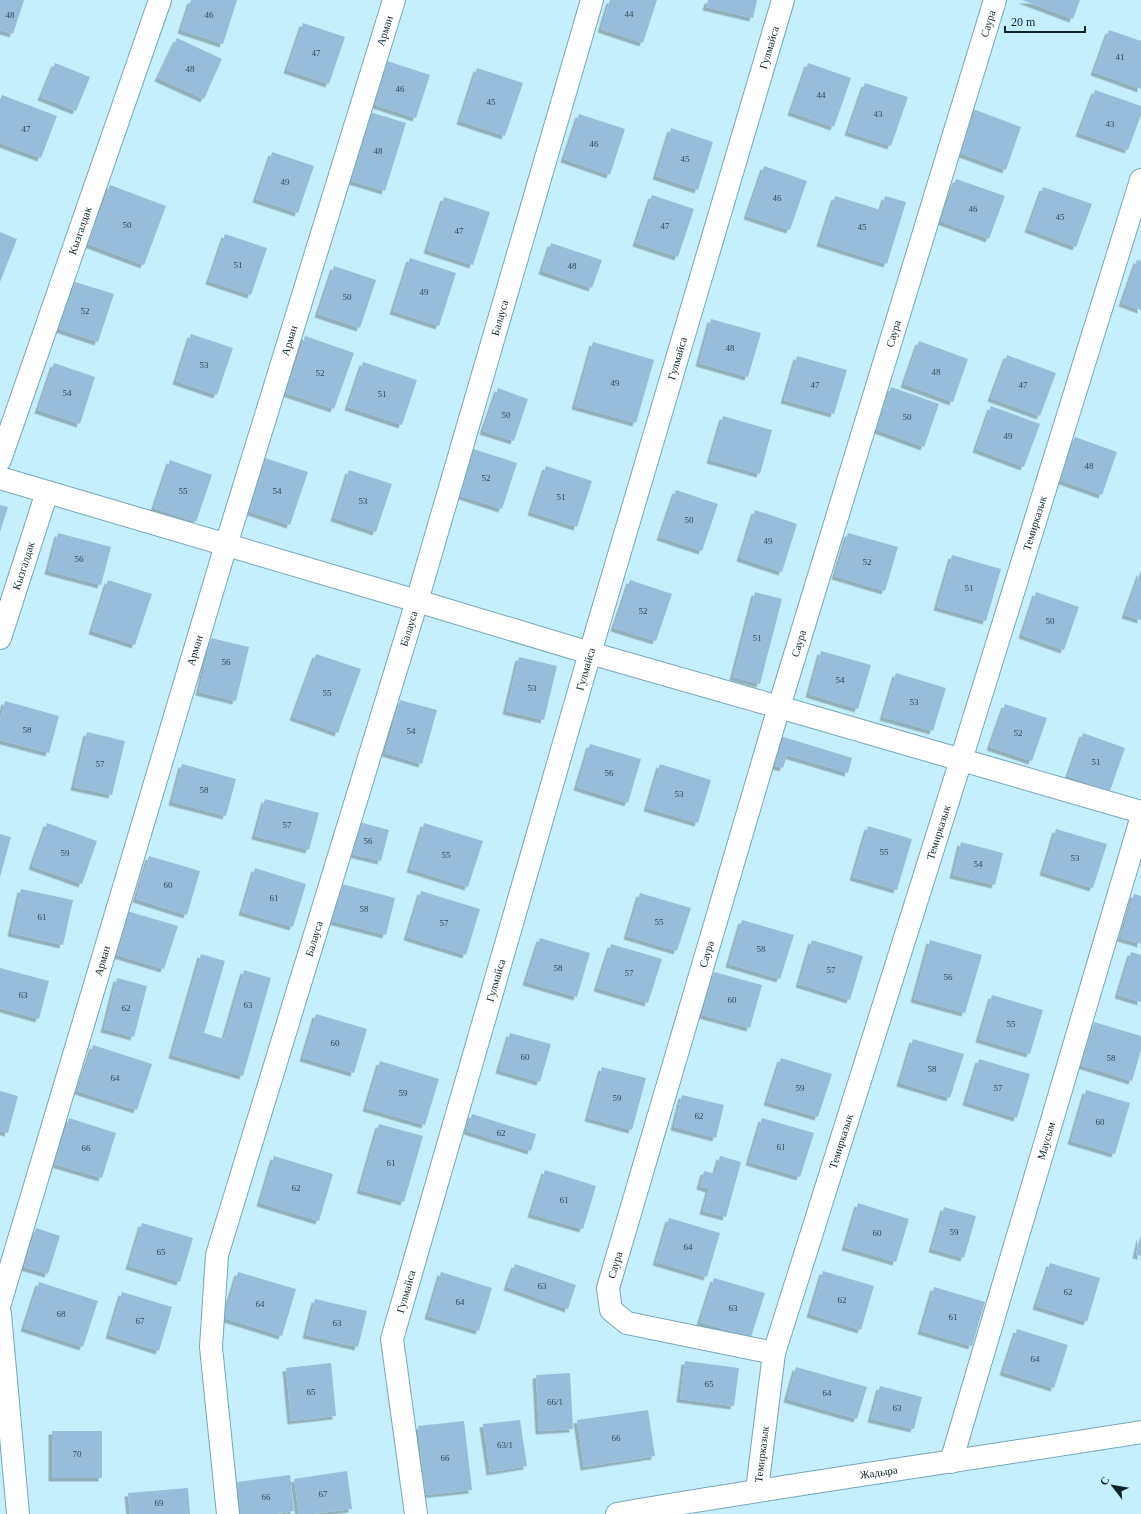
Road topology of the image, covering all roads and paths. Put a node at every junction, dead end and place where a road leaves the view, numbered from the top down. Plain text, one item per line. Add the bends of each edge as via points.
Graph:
1 (160, 0) edge
2 (394, 0) edge
3 (592, 0) edge
4 (784, 0) edge
5 (995, 0) edge
6 (1141, 180) edge
7 (0, 460) edge
8 (0, 478) edge
9 (48, 492) junction
10 (226, 544) junction
11 (417, 601) junction
12 (0, 638) edge
13 (590, 654) junction
14 (779, 706) junction
15 (961, 760) junction
16 (1141, 812) edge
17 (1141, 819) edge
18 (0, 1303) edge
19 (0, 1314) edge
20 (774, 1353) junction
21 (1141, 1432) edge
22 (952, 1462) junction
23 (757, 1490) junction
24 (18, 1514) edge
25 (228, 1514) edge
26 (416, 1514) edge
27 (617, 1514) edge

1 - 7 street, Кызгалдак
2 - 10 street, Арман
3 - 11 street, Балауса
4 - 13 street, Гулмайса
5 - 14 street, Саура
6 - 15 street, Темирказык
8 - 9 street
9 - 10 street
9 - 12 street, Кызгалдак
10 - 11 street
10 - 18 street, Арман
11 - 13 street
11 - 25 street, Балауса via 217,1255 211,1347
13 - 14 street
13 - 26 street, Гулмайса via 392,1339
14 - 15 street
14 - 20 street, Саура via 608,1288 611,1310 627,1323
15 - 16 street
15 - 20 street, Темирказык
17 - 22 street, Маусым
19 - 24 street
20 - 23 street, Темирказык
21 - 22 street, Жадыра
22 - 23 street, Жадыра
23 - 27 street, Жадыра

